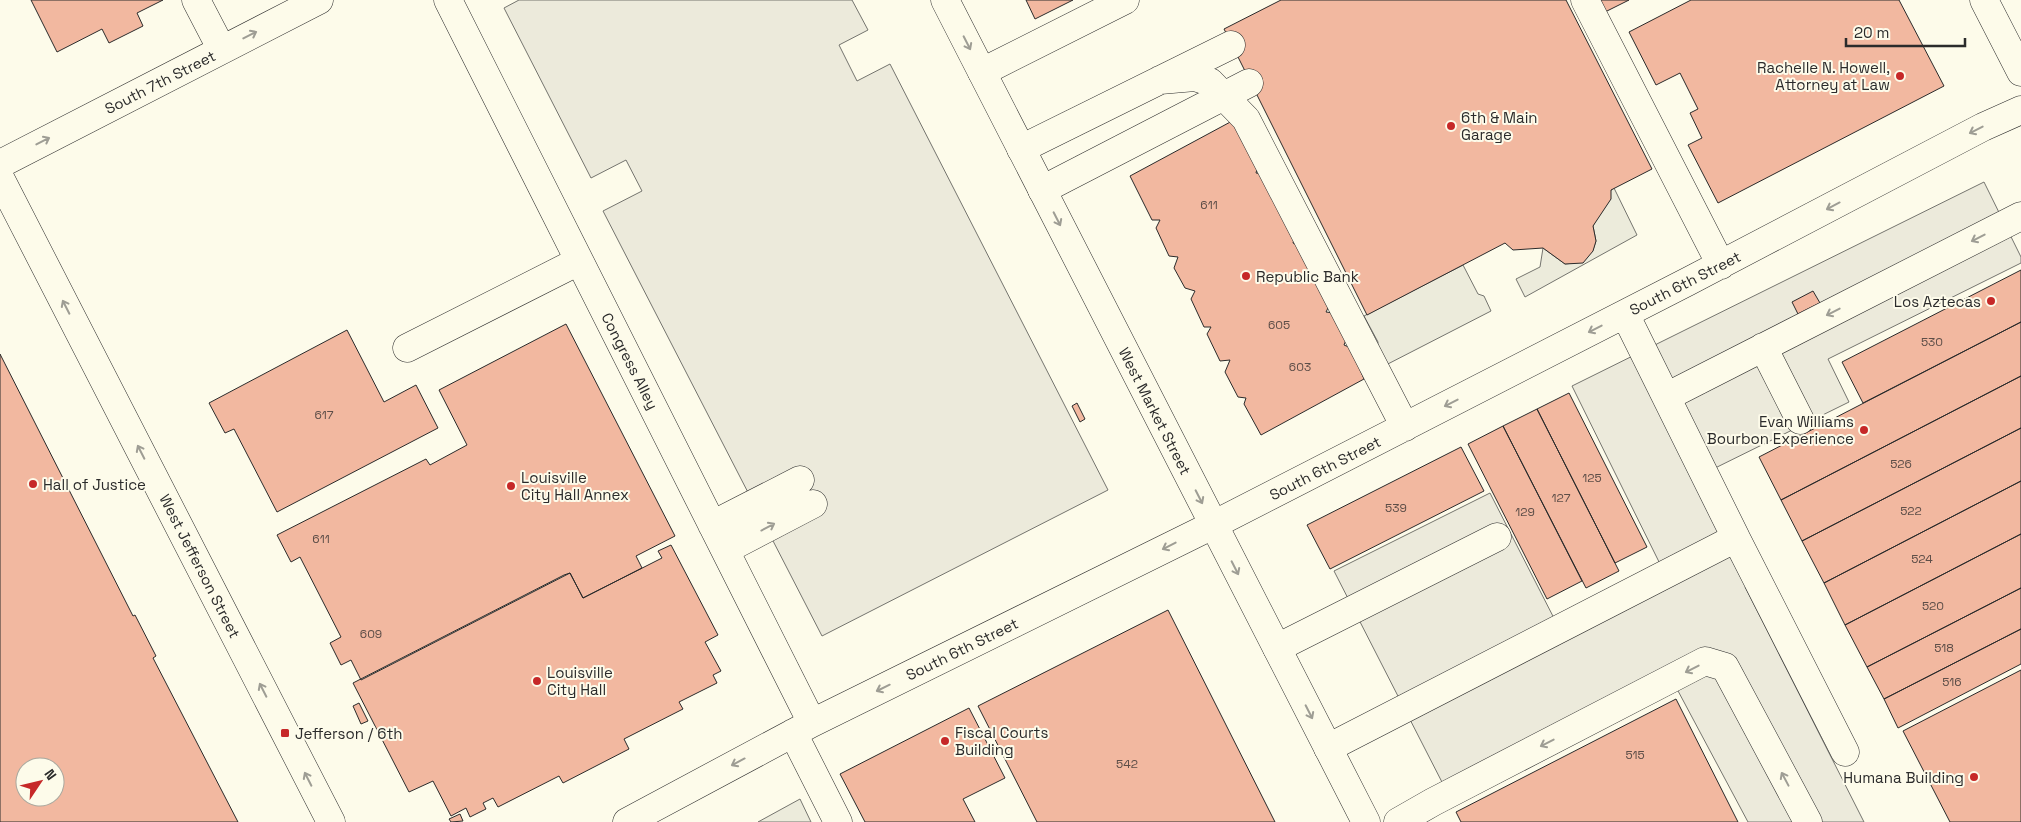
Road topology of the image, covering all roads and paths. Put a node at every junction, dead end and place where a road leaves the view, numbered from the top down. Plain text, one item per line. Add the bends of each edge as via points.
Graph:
1 (196, 0) edge
2 (320, 0) edge
3 (448, 0) edge
4 (945, 0) edge
5 (1125, 0) edge
6 (1585, 0) edge
7 (1984, 0) edge
8 (1231, 45) dead end
9 (222, 50) junction
10 (982, 72) junction
11 (2021, 72) edge
12 (1160, 80) junction
13 (1250, 82) dead end
14 (1224, 96) junction
15 (2021, 110) edge
16 (1021, 150) junction
17 (0, 164) edge
18 (0, 178) edge
19 (1042, 190) junction
20 (2021, 216) edge
21 (580, 260) junction
22 (1721, 265) junction
23 (1625, 314) junction
24 (407, 348) dead end
25 (1763, 348) junction
26 (1666, 397) junction
27 (1800, 420) dead end
28 (1405, 427) junction
29 (800, 480) dead end
30 (813, 504) dead end
31 (1213, 524) junction
32 (712, 525) junction
33 (1497, 537) dead end
34 (1736, 538) junction
35 (725, 550) junction
36 (1276, 648) junction
37 (803, 728) junction
38 (1328, 748) junction
39 (1845, 752) dead end
40 (331, 822) edge
41 (627, 822) edge
42 (838, 822) edge
43 (1366, 822) edge
44 (1398, 822) edge
45 (1808, 822) edge

1 - 9 street
9 -> 2 street, South 7th Street
3 - 21 street, Congress Alley
4 -> 10 street, West Market Street
5 - 10 street
6 - 22 street
7 - 11 street
8 - 12 street
17 -> 9 street, South 7th Street
10 - 16 street, West Market Street
12 - 14 street via 1194,77 1210,82
12 - 16 street
13 - 14 street
14 - 19 street
14 - 28 street via 1246,119
15 -> 22 street, South 6th Street
16 - 19 street, West Market Street
40 -> 18 street, West Jefferson Street
19 -> 31 street, West Market Street
20 -> 25 street
21 - 24 street
21 - 32 street, Congress Alley
22 - 23 street, South 6th Street
23 - 26 street
23 -> 28 street, South 6th Street
25 - 26 street
25 - 27 street
26 - 34 street
28 - 31 street, South 6th Street
29 - 32 street
35 -> 30 street
31 -> 36 street, West Market Street
31 -> 37 street, South 6th Street
32 - 35 street, Congress Alley
33 - 36 street
34 - 38 street
34 - 39 street
35 - 37 street, Congress Alley
36 -> 38 street, West Market Street
37 -> 41 street, South 6th Street
37 - 42 street, Congress Alley
38 - 43 street, West Market Street
45 -> 44 street via 1725,667 1705,661

